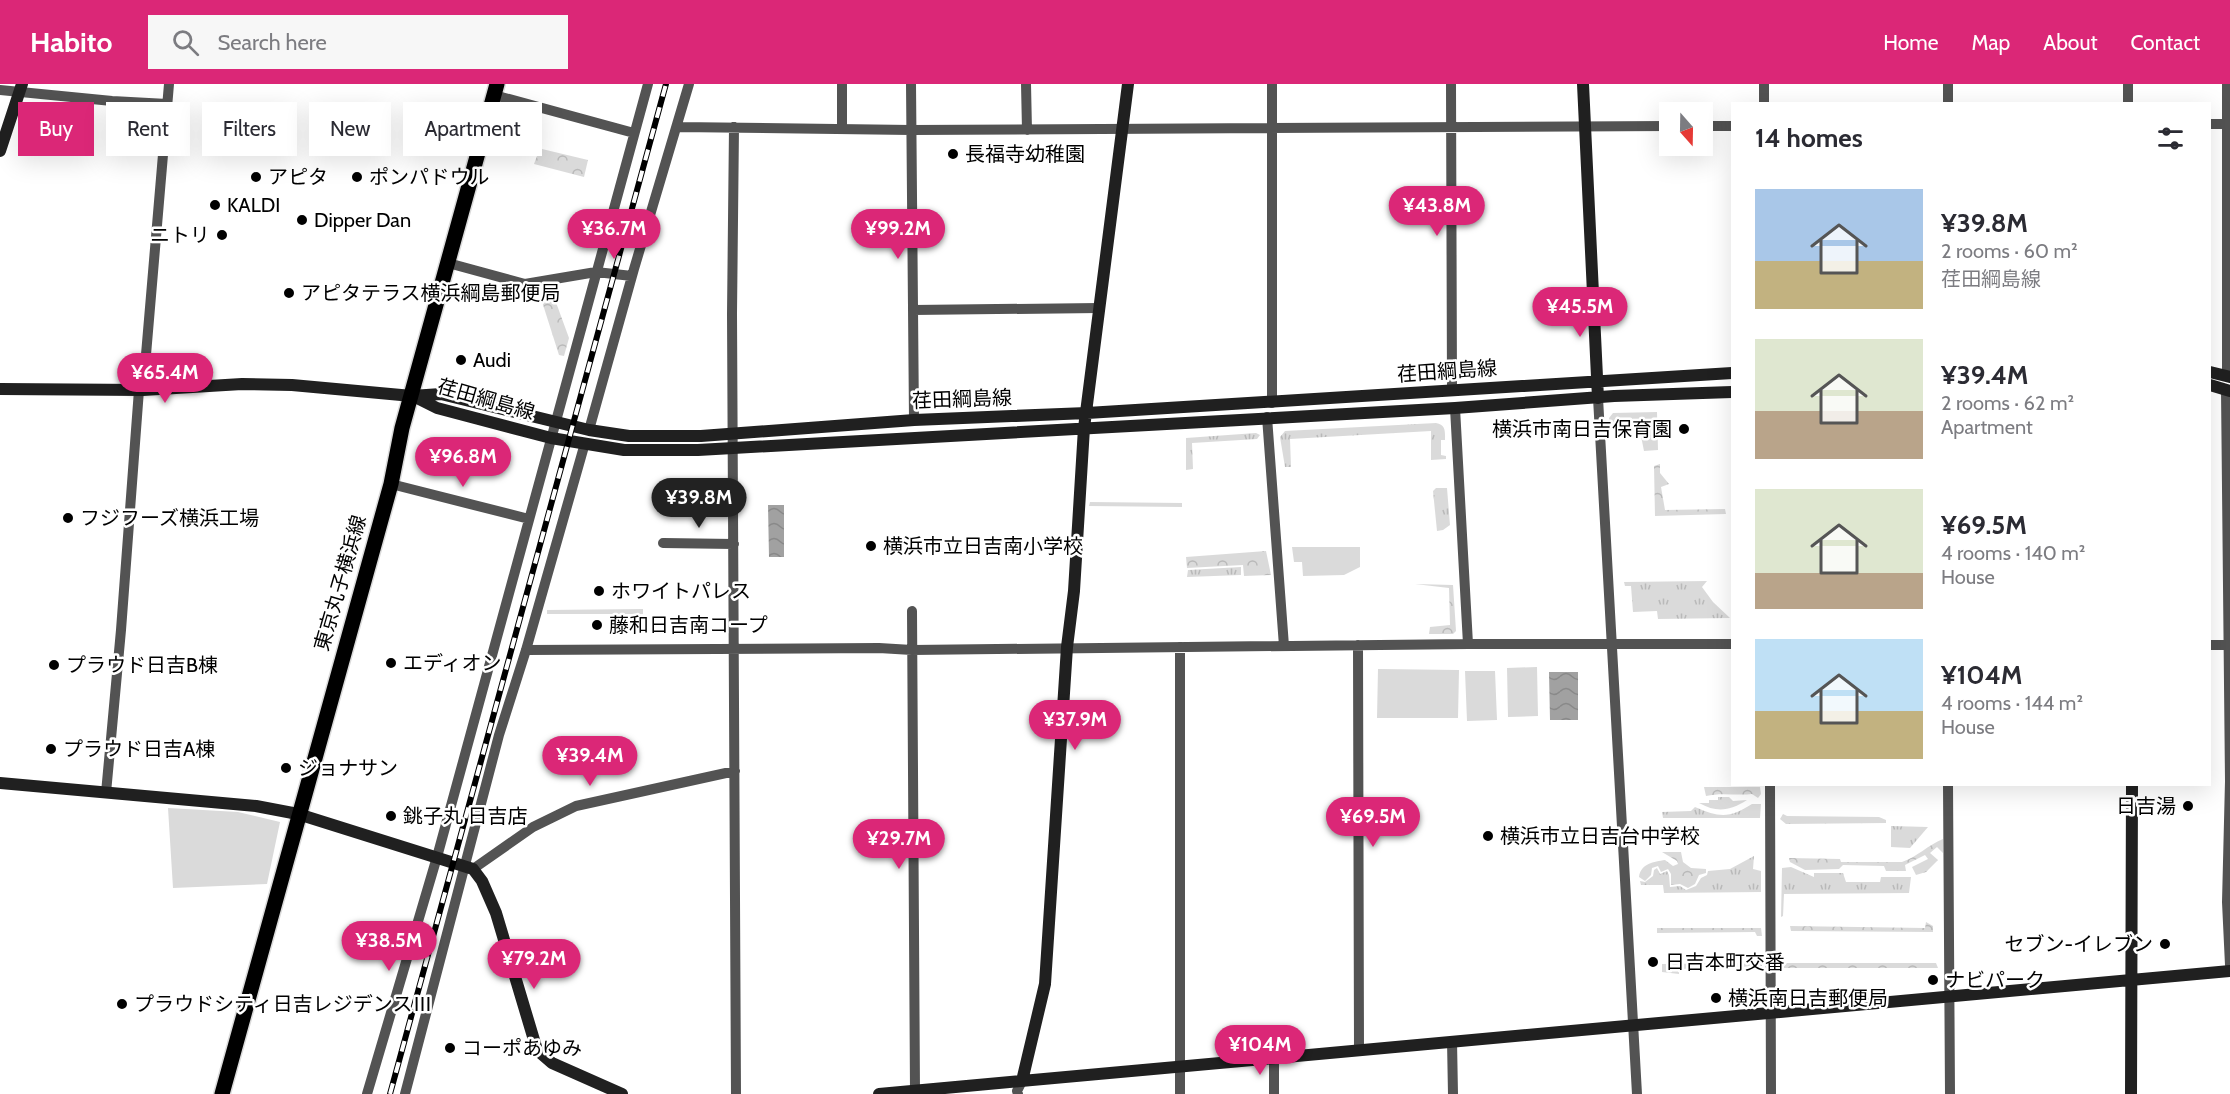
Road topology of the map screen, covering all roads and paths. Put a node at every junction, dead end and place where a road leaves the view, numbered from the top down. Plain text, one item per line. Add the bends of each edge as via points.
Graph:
1 (169, 84) edge
2 (648, 84) edge
3 (689, 84) edge
4 (842, 84) edge
5 (911, 84) edge
6 (1026, 84) edge
7 (1128, 84) edge
8 (1272, 84) edge
9 (1450, 84) edge
10 (1582, 84) edge
11 (1764, 84) edge
12 (1948, 84) edge
13 (2128, 84) edge
14 (2227, 84) edge
15 (21, 88) edge
16 (496, 89) edge
17 (0, 90) edge
18 (130, 102) edge
19 (167, 102) edge
20 (1764, 102) edge
21 (1948, 102) edge
22 (2128, 102) edge
23 (2211, 124) edge
24 (2228, 124) edge
25 (1659, 126) edge
26 (1713, 126) edge
27 (1731, 126) edge
28 (678, 127) junction
29 (734, 127) junction
30 (1450, 127) junction
31 (1585, 127) junction
32 (1272, 128) junction
33 (842, 129) junction
34 (1122, 129) junction
35 (911, 130) junction
36 (1027, 130) junction
37 (634, 133) junction
38 (0, 151) edge
39 (162, 156) edge
40 (448, 263) junction
41 (596, 272) junction
42 (632, 276) junction
43 (1099, 308) junction
44 (913, 310) junction
45 (1731, 373) edge
46 (2211, 373) edge
47 (1597, 381) junction
48 (2228, 384) edge
49 (2211, 385) edge
50 (0, 389) edge
51 (141, 390) junction
52 (1452, 390) junction
53 (1731, 392) edge
54 (411, 396) junction
55 (1598, 398) junction
56 (1272, 403) junction
57 (1455, 408) junction
58 (1087, 414) junction
59 (1267, 417) junction
60 (555, 420) junction
61 (914, 420) junction
62 (1084, 428) junction
63 (589, 430) junction
64 (734, 432) junction
65 (551, 438) junction
66 (585, 443) junction
67 (734, 447) junction
68 (391, 483) junction
69 (529, 519) junction
70 (663, 543) dead end
71 (734, 544) junction
72 (912, 611) dead end
73 (1468, 644) junction
74 (1611, 644) junction
75 (1731, 644) edge
76 (1358, 645) junction
77 (2211, 645) edge
78 (2229, 645) edge
79 (1284, 646) junction
80 (1180, 647) junction
81 (734, 648) junction
82 (1067, 648) junction
83 (526, 650) junction
84 (912, 650) junction
85 (2230, 717) edge
86 (735, 771) junction
87 (2230, 781) edge
88 (0, 783) edge
89 (1770, 786) edge
90 (1948, 786) edge
91 (2132, 786) edge
92 (106, 793) junction
93 (298, 814) junction
94 (2229, 841) edge
95 (437, 857) junction
96 (468, 868) junction
97 (2229, 902) edge
98 (2230, 964) edge
99 (2230, 971) edge
100 (2132, 979) junction
101 (1949, 996) junction
102 (1771, 1014) junction
103 (1633, 1026) junction
104 (1452, 1041) junction
105 (1359, 1050) junction
106 (1274, 1058) junction
107 (1180, 1066) junction
108 (1022, 1081) junction
109 (915, 1091) junction
110 (222, 1094) edge
111 (367, 1094) edge
112 (405, 1094) edge
113 (622, 1094) edge
114 (736, 1094) edge
115 (879, 1094) edge
116 (1018, 1094) edge
117 (1180, 1094) edge
118 (1274, 1094) edge
119 (1452, 1094) edge
120 (1637, 1094) edge
121 (1771, 1094) edge
122 (1950, 1094) edge
123 (2131, 1094) edge

1 - 19 street
2 - 37 street
3 - 28 street
4 - 33 street
5 - 35 street
6 - 36 street
7 - 34 street
8 - 32 street
9 - 30 street
10 - 31 street
11 - 20 street
12 - 21 street
13 - 22 street
14 - 24 street
15 - 17 street
15 - 18 street
15 - 38 street
16 - 37 street
16 - 40 main road, 東京丸子横浜線
23 - 24 street
24 - 48 street
25 - 31 street
26 - 27 street
28 - 29 street
28 - 42 street
29 - 33 street
29 - 64 street
30 - 31 street
30 - 32 street
30 - 52 street
31 - 47 street
32 - 34 street
32 - 56 street
33 - 35 street
34 - 36 street
34 - 43 street
35 - 36 street
35 - 44 street
37 - 41 street
39 - 51 street
40 - 41 street via 525,284
40 - 54 main road, 東京丸子横浜線
41 - 42 street
41 - 60 street
42 - 63 street
43 - 44 street
43 - 58 street
44 - 61 street
45 - 47 street, 荏田綱島線
46 - 48 street
47 - 52 street, 荏田綱島線
47 - 55 street
48 - 49 street
48 - 78 street
50 - 51 street
51 - 54 street via 242,384
51 - 92 street
52 - 56 street, 荏田綱島線
53 - 55 street, 荏田綱島線
54 - 60 street, 荏田綱島線 via 441,394
54 - 65 street, 荏田綱島線 via 437,408
54 - 68 main road, 東京丸子横浜線
55 - 57 street, 荏田綱島線
55 - 74 street
56 - 58 street, 荏田綱島線
57 - 59 street, 荏田綱島線
57 - 73 street
58 - 61 street, 荏田綱島線
58 - 62 street
59 - 62 street, 荏田綱島線
59 - 79 street
60 - 63 street, 荏田綱島線
60 - 65 street
61 - 64 street, 荏田綱島線
62 - 67 street, 荏田綱島線
62 - 82 street
63 - 64 street, 荏田綱島線 via 628,436
64 - 67 street
65 - 66 street, 荏田綱島線
65 - 69 street
66 - 67 street, 荏田綱島線 via 624,450
66 - 83 street
67 - 71 street
68 - 69 street
68 - 93 main road, 東京丸子横浜線
69 - 95 street
70 - 71 street
71 - 81 street
72 - 84 street
73 - 74 street
73 - 76 street
74 - 75 street
74 - 103 street
76 - 79 street
76 - 105 street
77 - 78 street
78 - 85 street
79 - 80 street
80 - 82 street
80 - 107 street
81 - 83 street
81 - 84 street
81 - 86 street
82 - 84 street
82 - 108 street via 1045,984
83 - 96 street via 499,735
84 - 109 street
85 - 87 street
86 - 96 street via 576,806 533,827
86 - 114 street
87 - 94 street
88 - 92 street
89 - 102 street
90 - 101 street
91 - 100 street
92 - 93 street via 256,806
93 - 95 street
93 - 110 main road, 東京丸子横浜線
94 - 97 street
95 - 96 street
95 - 111 street
96 - 112 street
96 - 113 street via 482,881 496,913 537,1050 552,1063
97 - 98 street
99 - 100 street
100 - 101 street
100 - 123 street
101 - 102 street
101 - 122 street
102 - 103 street
102 - 121 street
103 - 104 street
103 - 120 street
104 - 105 street
104 - 119 street
105 - 106 street
106 - 107 street
106 - 118 street
107 - 108 street
107 - 117 street
108 - 109 street
108 - 116 street
109 - 115 street

